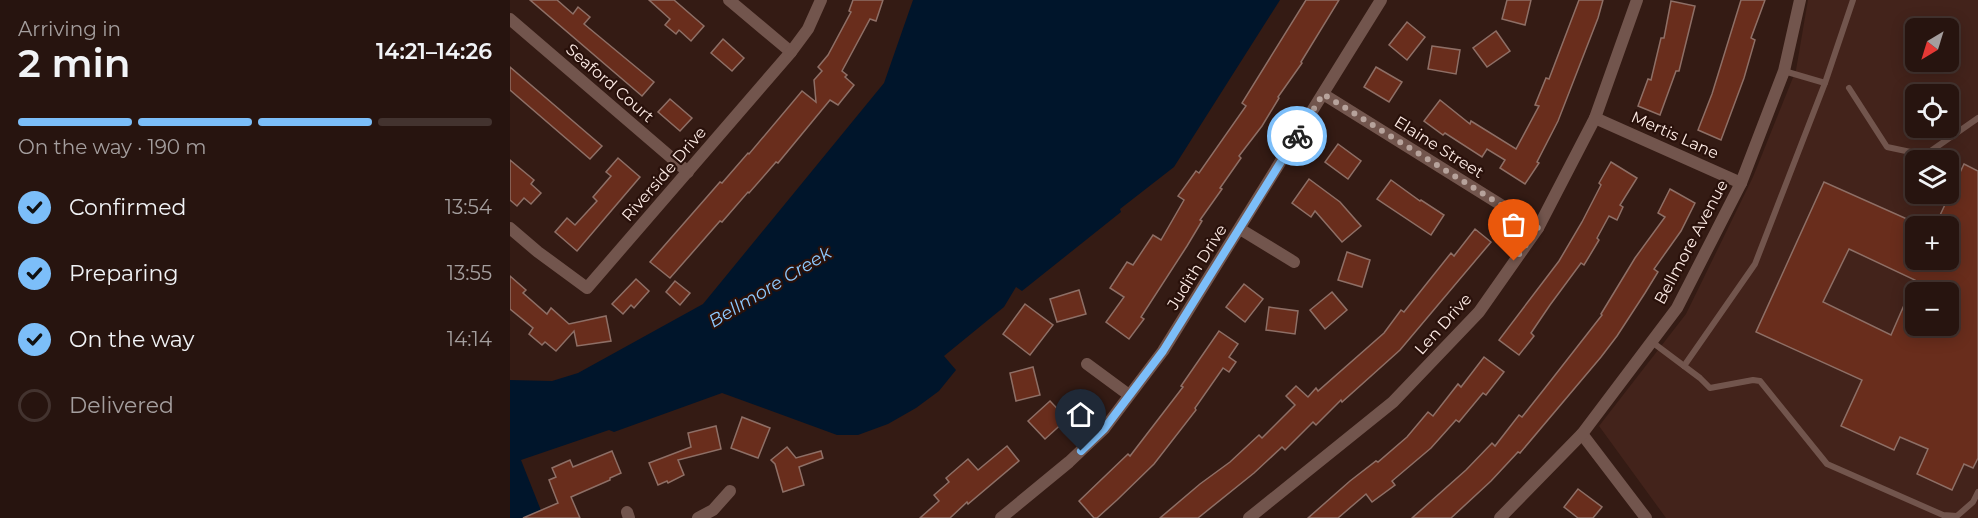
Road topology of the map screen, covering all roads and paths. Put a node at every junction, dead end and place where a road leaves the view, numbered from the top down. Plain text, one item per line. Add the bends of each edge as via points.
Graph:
1 (729, 0) edge
2 (821, 0) edge
3 (1381, 0) edge
4 (1637, 0) edge
5 (1800, 0) edge
6 (1853, 0) edge
7 (510, 19) edge
8 (791, 52) junction
9 (1784, 71) junction
10 (1825, 82) junction
11 (1849, 88) dead end
12 (1323, 94) junction
13 (1595, 118) junction
14 (1978, 118) edge
15 (688, 172) junction
16 (1741, 183) junction
17 (510, 228) edge
18 (1538, 228) junction
19 (1240, 229) junction
20 (1294, 262) dead end
21 (1652, 342) junction
22 (1087, 364) dead end
23 (1684, 366) junction
24 (1129, 395) junction
25 (1582, 434) junction
26 (730, 491) dead end
27 (1978, 492) edge
28 (698, 518) edge
29 (1001, 518) edge
30 (1249, 518) edge
31 (1500, 518) edge
32 (1646, 518) edge

1 - 8 street
2 - 8 street, Riverside Drive via 808,29
3 - 12 street, Judith Drive
4 - 13 street, Len Drive
5 - 9 street, Bellmore Avenue
6 - 10 lane
7 - 15 street, Seaford Court
8 - 15 street, Riverside Drive
9 - 10 lane
9 - 16 street, Bellmore Avenue
10 - 23 lane via 1755,264
11 - 14 lane via 1887,147 1925,155
12 - 18 street, Elaine Street
12 - 19 street, Judith Drive
13 - 16 street, Mertis Lane
13 - 18 street, Len Drive
15 - 17 street, Riverside Drive via 587,288
16 - 21 street, Bellmore Avenue via 1677,308
18 - 30 street, Len Drive via 1479,312 1393,402
19 - 20 street
19 - 24 street, Judith Drive via 1163,351
21 - 23 lane
21 - 25 street, Bellmore Avenue
22 - 24 street
23 - 27 lane via 1710,388 1760,381 1827,464 1943,515 1957,516
24 - 29 street, Judith Drive via 1104,429 1070,462
25 - 31 street, Bellmore Avenue
25 - 32 street
26 - 28 street via 713,510

